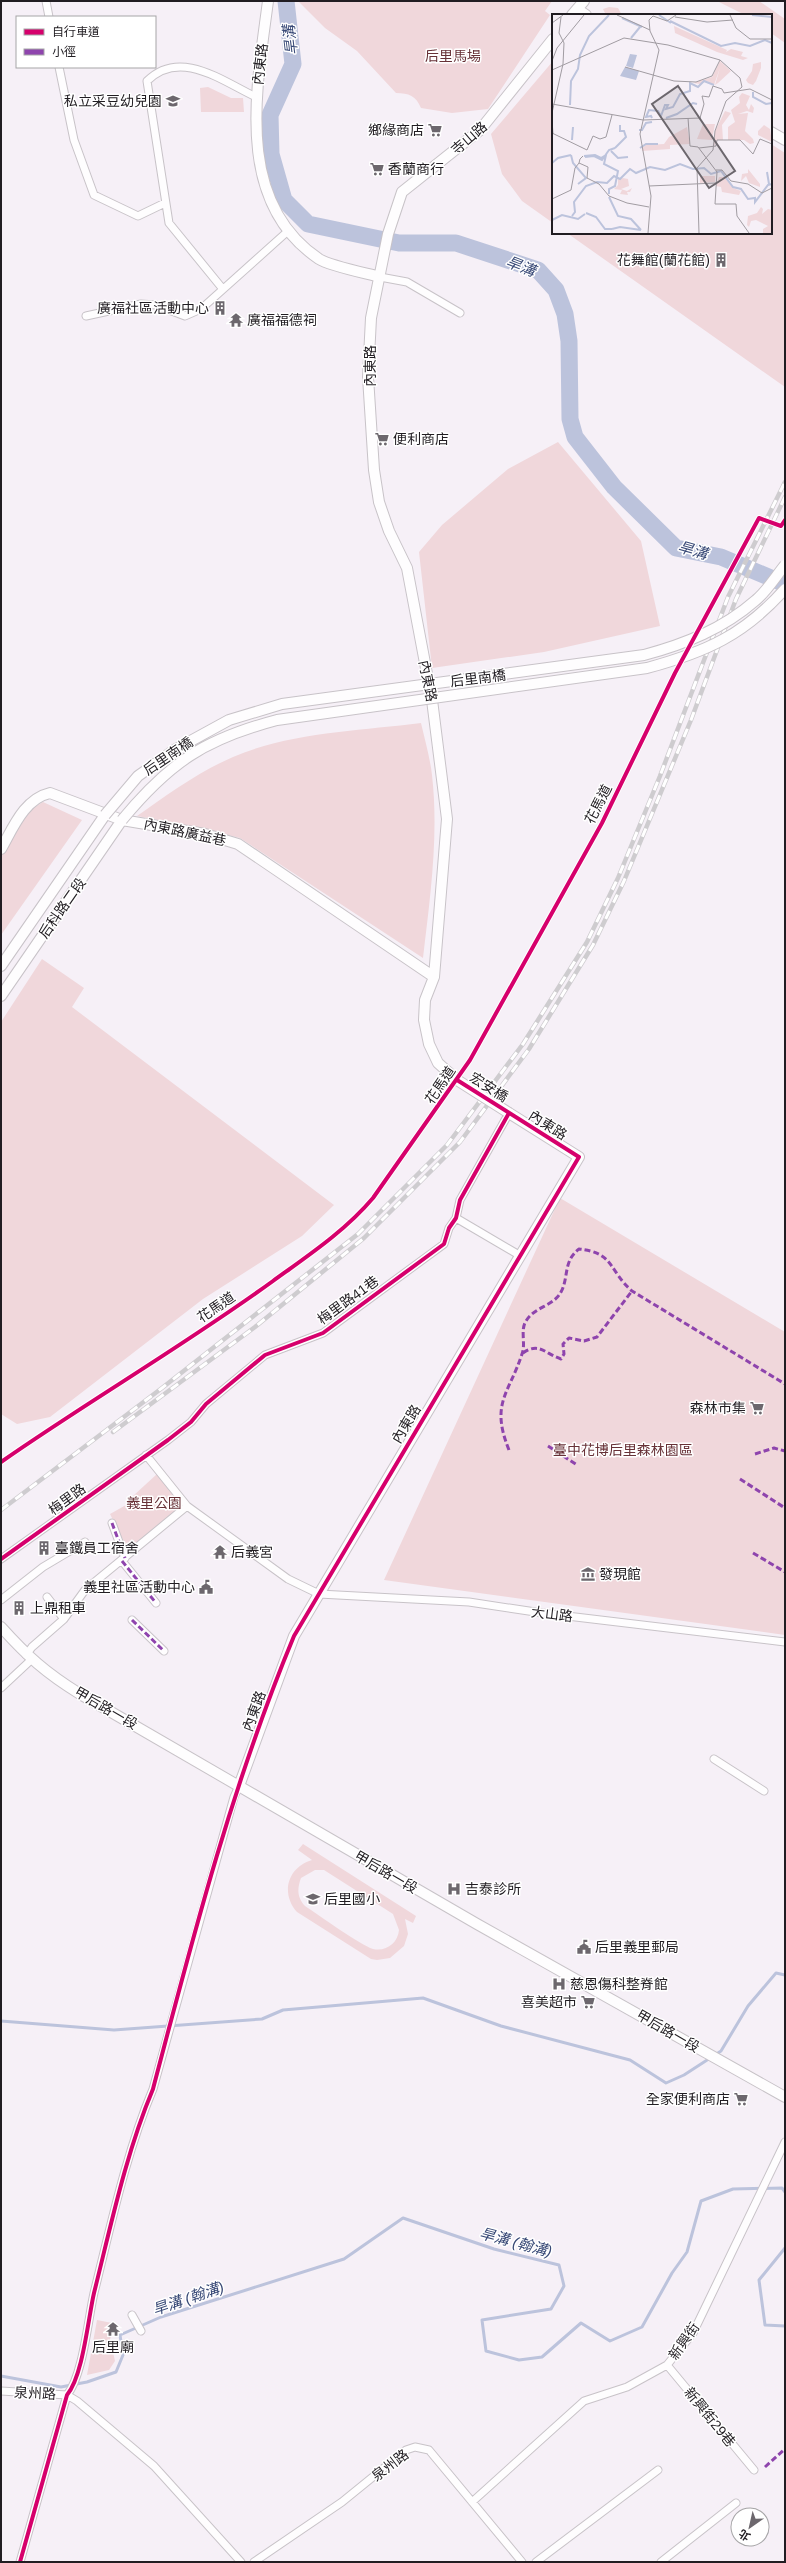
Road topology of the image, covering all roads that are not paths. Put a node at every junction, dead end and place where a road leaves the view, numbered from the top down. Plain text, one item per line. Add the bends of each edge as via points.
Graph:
1 (46, 1) edge
2 (268, 1) edge
3 (584, 1) edge
4 (575, 12) edge
5 (49, 16) edge
6 (552, 40) edge
7 (59, 68) edge
8 (256, 97) junction
9 (772, 133) edge
10 (785, 140) edge
11 (165, 203) junction
12 (288, 231) junction
13 (384, 254) joint
14 (380, 277) junction
15 (222, 288) junction
16 (460, 313) dead end
17 (86, 316) dead end
18 (785, 565) edge
19 (785, 589) edge
20 (105, 815) junction
21 (122, 820) junction
22 (1, 850) edge
23 (1, 966) edge
24 (434, 977) junction
25 (1, 996) edge
26 (457, 1080) joint
27 (509, 1113) junction
28 (456, 1218) junction
29 (519, 1255) junction
30 (146, 1455) junction
31 (187, 1506) junction
32 (112, 1523) dead end
33 (85, 1542) dead end
34 (1, 1559) edge
35 (124, 1560) junction
36 (319, 1594) junction
37 (47, 1598) dead end
38 (1, 1600) edge
39 (156, 1603) dead end
40 (64, 1619) junction
41 (132, 1620) dead end
42 (1, 1627) edge
43 (785, 1642) edge
44 (164, 1651) dead end
45 (29, 1657) junction
46 (1, 1688) edge
47 (714, 1759) dead end
48 (239, 1786) junction
49 (764, 1791) dead end
50 (785, 2097) edge
51 (785, 2142) edge
52 (132, 2315) dead end
53 (141, 2331) dead end
54 (667, 2365) junction
55 (2, 2393) edge
56 (67, 2395) junction
57 (658, 2470) dead end
58 (754, 2470) dead end
59 (472, 2502) junction
60 (736, 2503) dead end
61 (20, 2562) edge
62 (241, 2562) edge
63 (254, 2562) edge
64 (522, 2562) edge
65 (536, 2562) edge
66 (661, 2562) edge

1 - 5 street
2 - 8 street, 內東路
3 - 4 street
6 - 13 street, 寺山路 via 480,130 402,192
7 - 11 street via 74,140 94,195 138,216
8 - 11 street via 197,68 177,66 158,71 147,81
8 - 12 street, 內東路 via 256,136 261,171 270,200
9 - 10 street
11 - 15 street via 169,223
12 - 14 street, 內東路 via 320,260
12 - 15 street
13 - 14 street, 內東路
14 - 16 street via 406,282
14 - 24 street, 內東路 via 371,318 368,377 374,470 379,502 389,531 407,568 432,700 447,819
15 - 17 street via 201,309 185,316 156,306 141,304
18 - 20 street, 后里南橋, bridge via 756,600 718,627 683,644 644,655 282,704 229,720 176,749 138,776
19 - 21 street, 后里南橋, bridge via 765,611 737,633 689,657 647,668 277,720 222,737 179,762
20 - 21 street, 內東路廣益巷
20 - 22 street, 內東路廣益巷 via 59,795 41,795 23,810
20 - 23 street, 后科路二段
21 - 24 street, 內東路廣益巷 via 205,834 238,844
21 - 25 street, 后科路二段
24 - 26 street, 內東路 via 425,1000 425,1026 438,1064
26 - 27 street, 宏安橋, bridge
27 - 28 street, 梅里路41巷 via 460,1200
27 - 29 street, 內東路 via 579,1157
28 - 29 street
28 - 30 street, 梅里路41巷 via 444,1244 323,1333 265,1355 206,1404 191,1422
29 - 36 street, 內東路
30 - 31 street
30 - 34 street, 梅里路
31 - 35 street
31 - 36 street via 288,1579
32 - 35 street
33 - 38 street via 43,1567
35 - 39 street
35 - 40 street via 85,1590
36 - 43 street, 大山路 via 469,1602
36 - 48 street, 內東路 via 288,1650
37 - 40 street
40 - 45 street via 32,1647
41 - 44 street
42 - 45 street, 甲后路一段
45 - 46 street
45 - 48 street, 甲后路一段 via 54,1678
47 - 49 street
48 - 50 street, 甲后路一段 via 477,1924
48 - 56 street via 153,2089 137,2130 94,2293 73,2388
51 - 54 street, 新興街 via 693,2332
52 - 53 street
54 - 58 street, 新興街29巷
54 - 59 street, 新興街 via 627,2386 584,2401
55 - 56 street, 泉州路
56 - 61 street
56 - 62 street, 泉州路 via 154,2466
57 - 65 street
59 - 63 street, 泉州路 via 429,2450 415,2447 406,2450 342,2502
59 - 64 street, 泉州路
60 - 66 street

